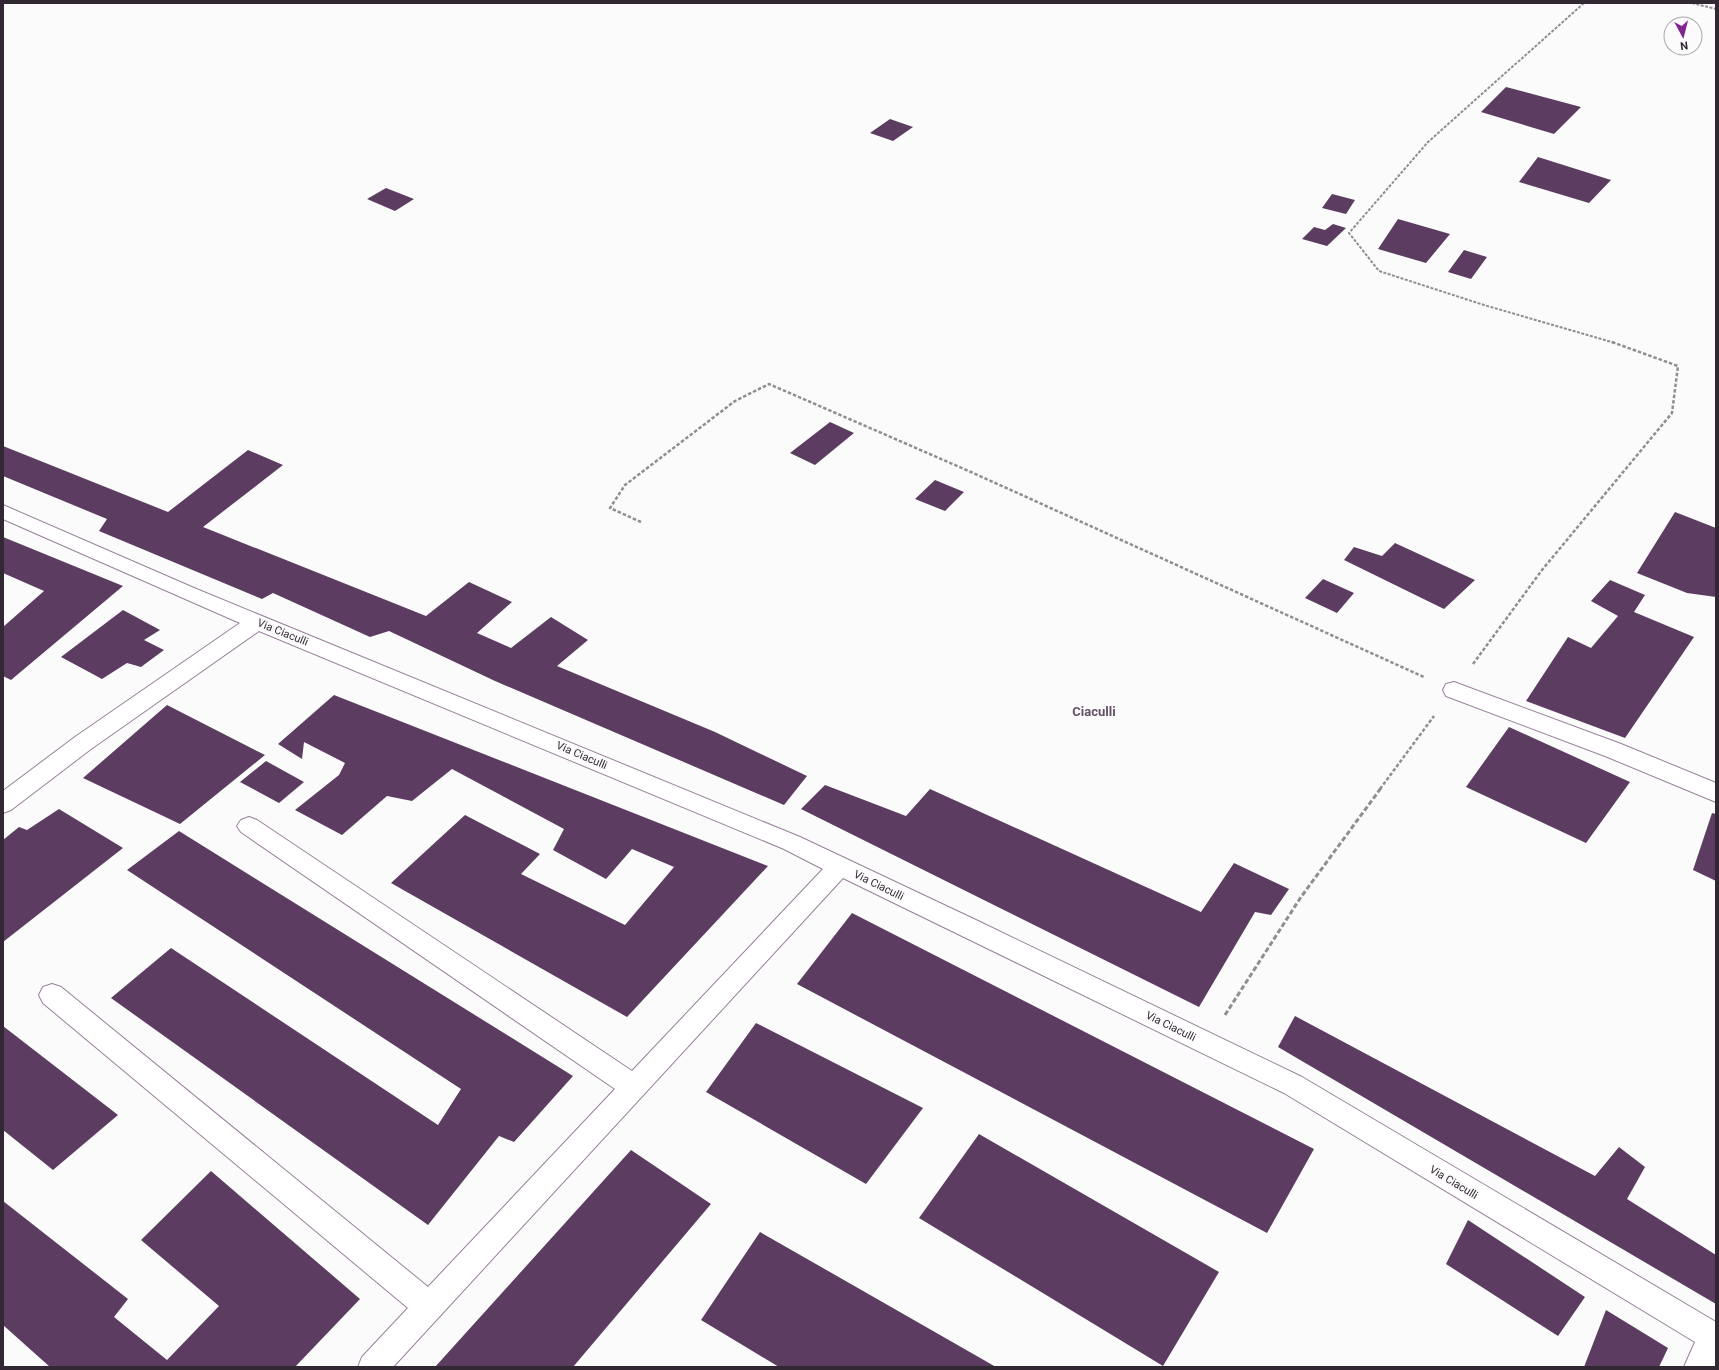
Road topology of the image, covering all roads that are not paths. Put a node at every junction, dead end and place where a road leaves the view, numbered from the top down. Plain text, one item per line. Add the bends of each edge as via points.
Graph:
1 (3, 511) edge
2 (257, 622) junction
3 (1454, 690) road end
4 (1716, 793) edge
5 (3, 804) edge
6 (250, 826) dead end
7 (840, 866) junction
8 (52, 995) dead end
9 (634, 1086) junction
10 (429, 1307) junction
11 (1715, 1338) edge
12 (373, 1367) edge
13 (1699, 1367) edge

1 - 2 street, Via Ciaculli
2 - 5 street via 84,743
2 - 7 street, Via Ciaculli via 792,843
3 - 4 street via 1613,750
6 - 9 street
7 - 9 street
7 - 11 street, Via Ciaculli via 1293,1085
8 - 10 street
9 - 10 street
10 - 12 street
11 - 13 street

